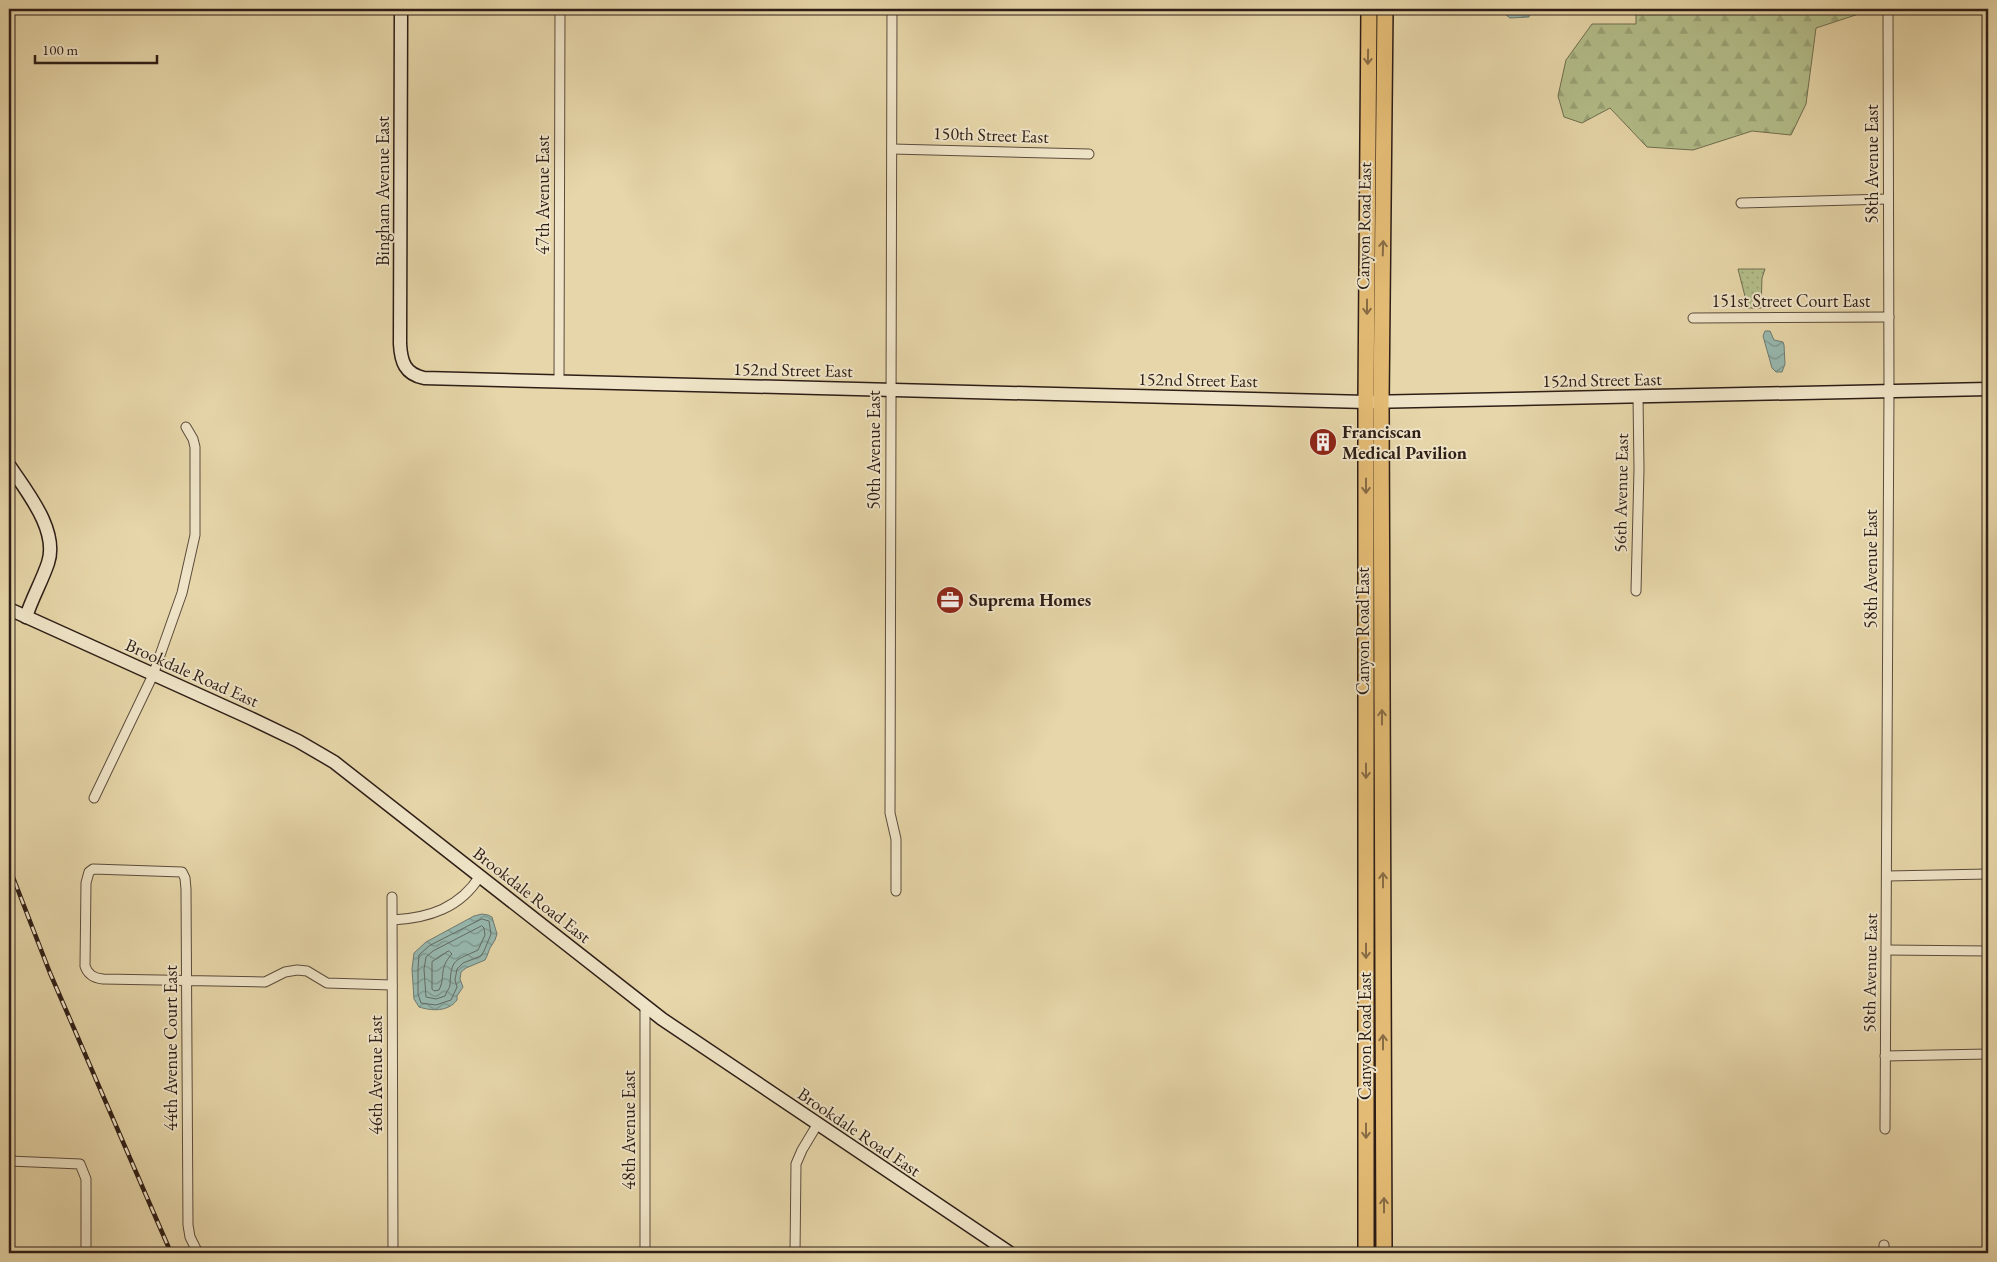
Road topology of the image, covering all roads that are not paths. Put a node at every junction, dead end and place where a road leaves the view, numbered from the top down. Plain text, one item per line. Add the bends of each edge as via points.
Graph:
1 (401, 9) edge
2 (560, 9) edge
3 (892, 9) edge
4 (1369, 9) edge
5 (1888, 9) edge
6 (1382, 10) edge
7 (892, 149) junction
8 (1089, 154) dead end
9 (1888, 199) junction
10 (1741, 203) dead end
11 (1889, 317) junction
12 (1693, 318) dead end
13 (409, 372) joint
14 (559, 382) junction
15 (1988, 389) edge
16 (890, 390) junction
17 (1889, 391) junction
18 (1638, 396) junction
19 (1374, 402) junction
20 (186, 427) dead end
21 (9, 465) edge
22 (1636, 591) dead end
23 (9, 609) edge
24 (26, 617) junction
25 (153, 675) junction
26 (94, 798) dead end
27 (1988, 874) edge
28 (480, 876) junction
29 (1888, 876) junction
30 (896, 891) dead end
31 (392, 898) dead end
32 (393, 920) junction
33 (1887, 950) junction
34 (1988, 951) edge
35 (187, 980) junction
36 (392, 985) junction
37 (645, 1006) junction
38 (1988, 1054) edge
39 (1885, 1056) junction
40 (817, 1125) junction
41 (1885, 1129) dead end
42 (9, 1161) edge
43 (86, 1253) edge
44 (198, 1253) edge
45 (393, 1253) edge
46 (644, 1253) edge
47 (795, 1253) edge
48 (1010, 1253) edge
49 (1366, 1253) edge
50 (1384, 1253) edge

1 - 13 street, Bingham Avenue East via 400,344 402,360
2 - 14 street, 47th Avenue East
3 - 7 street, 50th Avenue East
4 -> 19 main road, Canyon Road East
5 - 9 street, 58th Avenue East
19 -> 6 main road, Canyon Road East
7 - 8 street, 150th Street East
7 - 16 street, 50th Avenue East
9 - 10 street
9 - 11 street, 58th Avenue East
11 - 12 street, 151st Street Court East
11 - 17 street, 58th Avenue East
13 - 14 street, 152nd Street East via 424,378
14 - 16 street, 152nd Street East
15 - 17 street, 152nd Street East
16 - 19 street, 152nd Street East
16 - 30 street, 50th Avenue East via 890,813 896,839
17 - 18 street, 152nd Street East
17 - 29 street, 58th Avenue East
18 - 19 street, 152nd Street East
18 - 22 street, 56th Avenue East
19 -> 49 main road, Canyon Road East
50 -> 19 main road, Canyon Road East
20 - 25 street via 194,438 195,448 194,544 173,622
21 - 24 street via 46,524 50,540 48,564
23 - 24 street, Brookdale Road East
24 - 25 street, Brookdale Road East
25 - 26 street
25 - 28 street, Brookdale Road East via 298,741 334,762
27 - 29 street
28 - 32 street via 453,905 431,915
28 - 37 street, Brookdale Road East
29 - 33 street, 58th Avenue East
31 - 32 street, 46th Avenue East
32 - 36 street, 46th Avenue East
33 - 34 street
33 - 39 street, 58th Avenue East
35 - 35 street, 44th Avenue Court East via 186,889 182,872 93,869 87,875 86,883 85,966 90,975 98,978
35 - 36 street via 265,982 297,970 307,971 327,983
35 - 44 street, 44th Avenue Court East via 188,1225
36 - 45 street, 46th Avenue East
37 - 40 street, Brookdale Road East
37 - 46 street, 48th Avenue East
38 - 39 street
39 - 41 street, 58th Avenue East
40 - 47 street via 796,1164
40 - 48 street, Brookdale Road East
42 - 43 street via 78,1163 82,1167 86,1178

